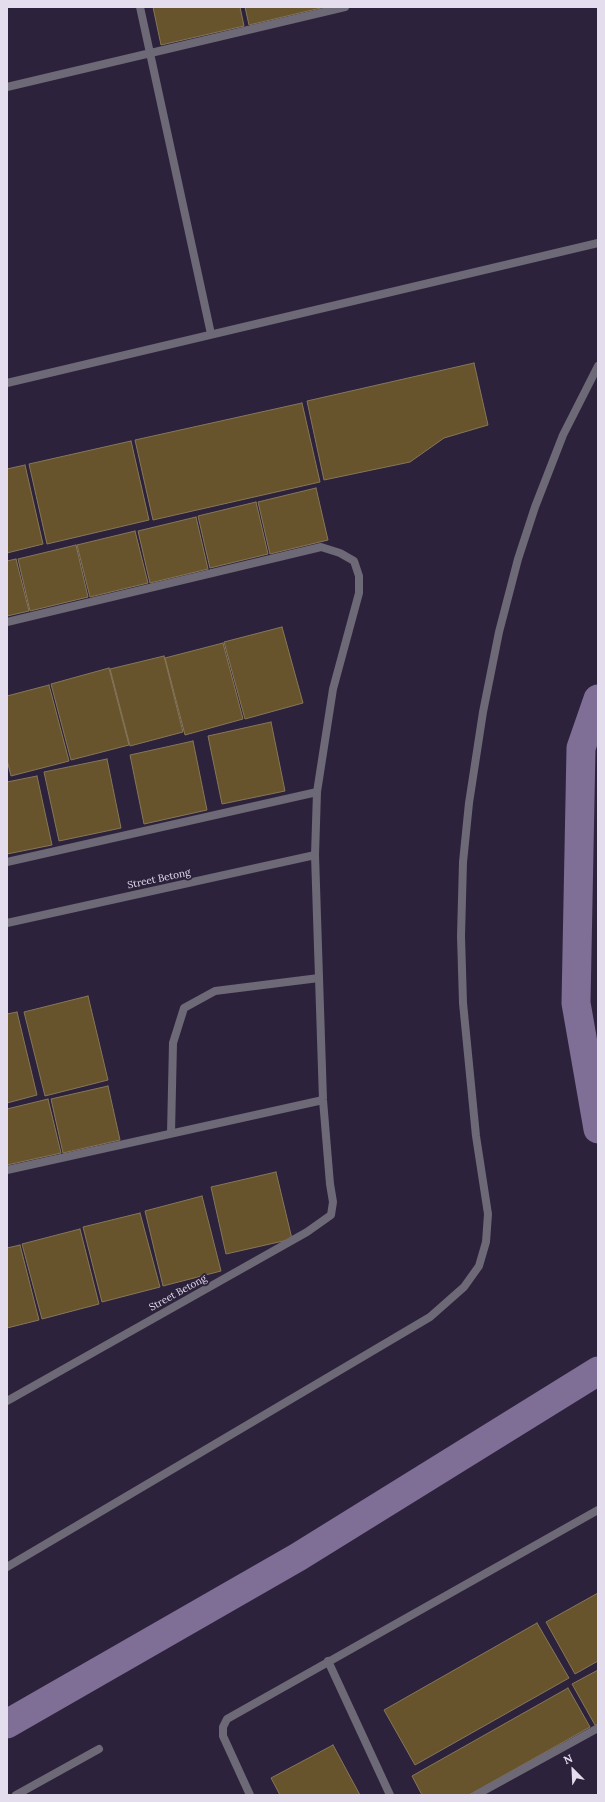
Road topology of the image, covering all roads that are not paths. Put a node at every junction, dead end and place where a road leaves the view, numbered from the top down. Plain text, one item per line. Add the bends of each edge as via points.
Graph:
1 (140, 7) edge
2 (345, 7) edge
3 (150, 53) junction
4 (7, 87) edge
5 (598, 243) edge
6 (211, 334) junction
7 (598, 366) edge
8 (7, 383) edge
9 (7, 622) edge
10 (317, 792) junction
11 (315, 855) junction
12 (7, 862) edge
13 (7, 923) edge
14 (319, 978) junction
15 (324, 1100) junction
16 (171, 1133) junction
17 (7, 1170) edge
18 (7, 1401) edge
19 (598, 1510) edge
20 (7, 1567) edge
21 (328, 1661) junction
22 (598, 1728) edge
23 (99, 1749) dead end
24 (16, 1795) edge
25 (250, 1795) edge
26 (390, 1795) edge
27 (476, 1795) edge

1 - 3 street
2 - 3 street
3 - 4 street
3 - 6 street
5 - 6 street
6 - 8 street
7 - 20 street via 563,435 518,560 484,704 469,803 463,862 461,936 463,1003 476,1136 488,1214 486,1242 479,1266 464,1287 430,1317
9 - 10 street via 321,547 340,553 354,561 359,576 359,593 333,689
10 - 11 street
10 - 12 street
11 - 13 street, Street Betong
11 - 14 street
14 - 15 street
14 - 16 street via 215,991 184,1008 173,1043
15 - 16 street
15 - 18 street, Street Betong via 333,1202 331,1215 307,1232
16 - 17 street
19 - 21 street
21 - 25 street via 228,1719 223,1727 223,1736
21 - 26 street
22 - 27 street
23 - 24 street

